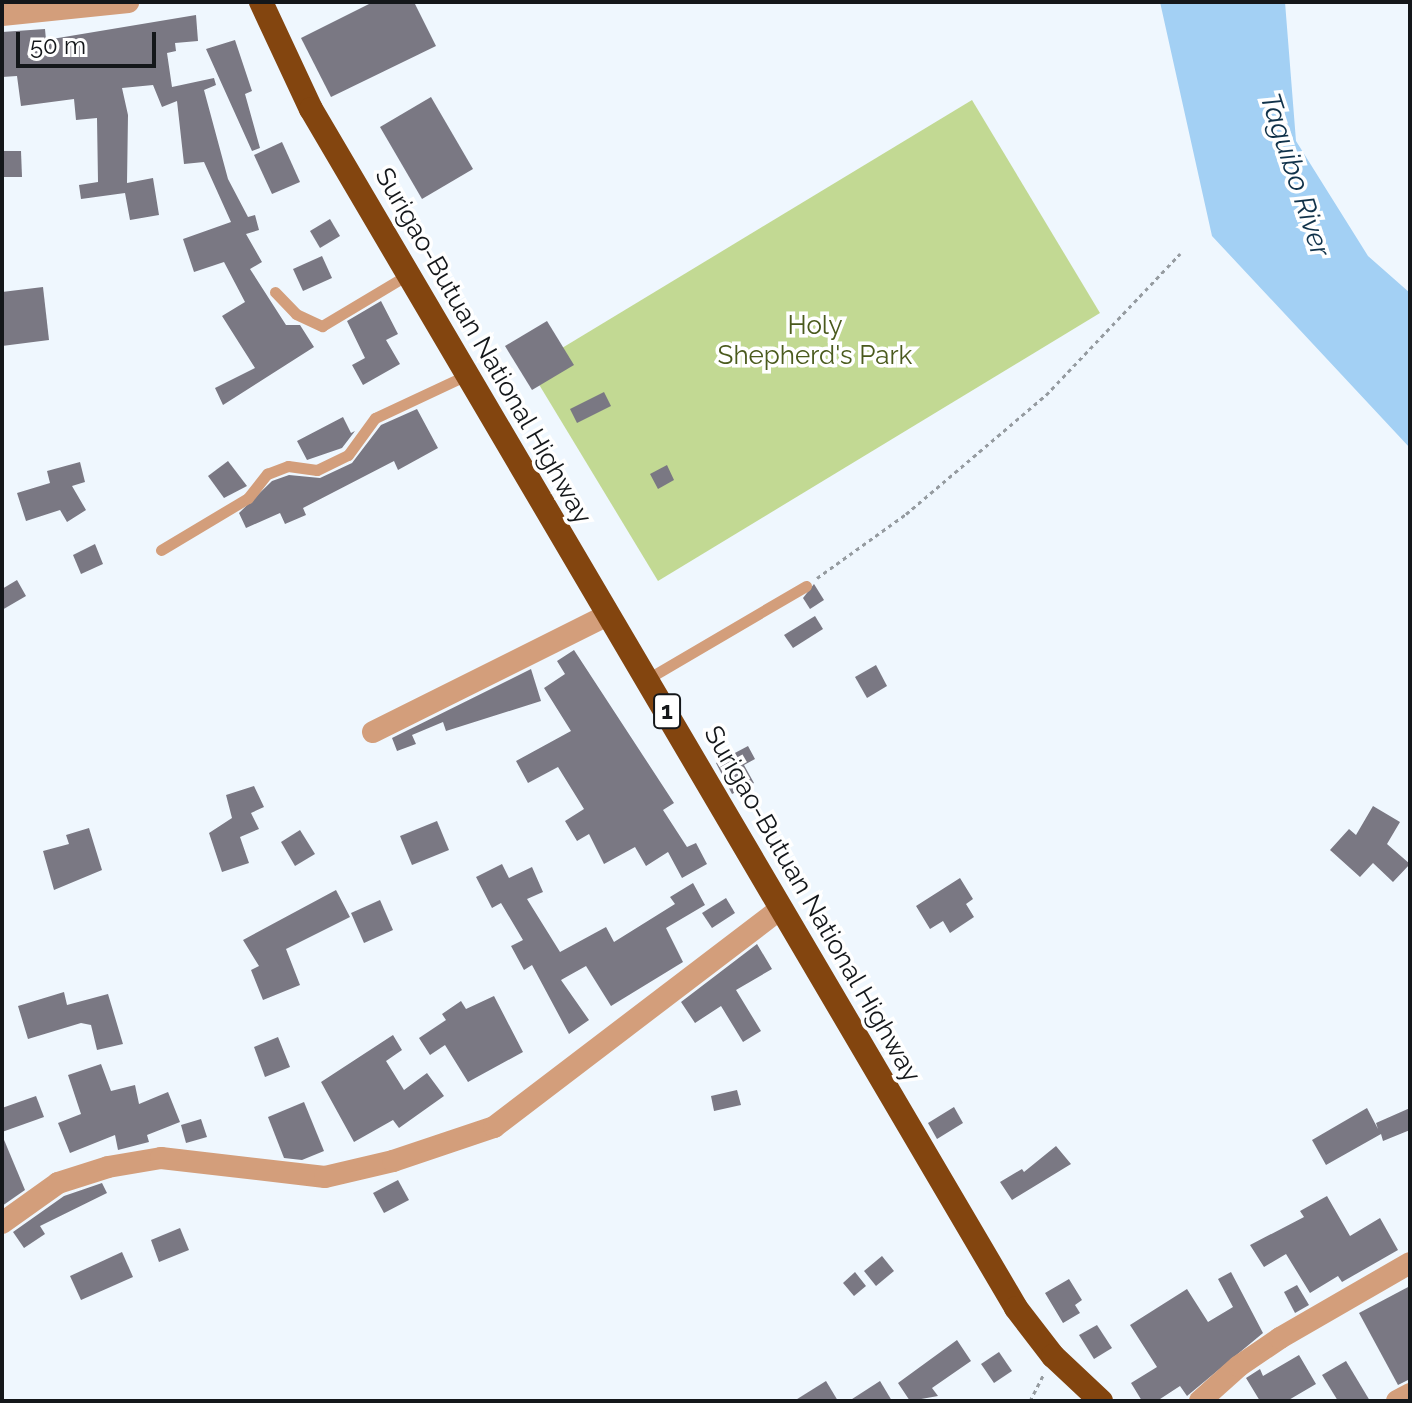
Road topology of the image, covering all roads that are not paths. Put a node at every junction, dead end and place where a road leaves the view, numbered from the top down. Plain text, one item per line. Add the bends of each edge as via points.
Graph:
1 (128, 2) edge
2 (261, 2) edge
3 (2, 15) edge
4 (410, 273) junction
5 (275, 292) dead end
6 (469, 374) junction
7 (161, 550) dead end
8 (806, 586) road end
9 (608, 615) junction
10 (649, 678) junction
11 (373, 732) dead end
12 (780, 909) junction
13 (2, 1223) edge
14 (1410, 1263) edge
15 (1410, 1394) edge
16 (1101, 1401) edge
17 (1200, 1401) edge
18 (1397, 1401) edge

1 - 3 street
2 - 4 highway, Surigao-Butuan National Highway / 1 via 311,109
4 - 5 lane via 322,326 296,314
4 - 6 highway, Surigao-Butuan National Highway / 1
6 - 7 lane via 375,418 348,455 317,470 288,466 267,474 232,509
6 - 9 highway, Surigao-Butuan National Highway / 1
8 - 10 lane
9 - 10 highway, Surigao-Butuan National Highway / 1
9 - 11 street
10 - 12 highway, Surigao-Butuan National Highway / 1
12 - 13 street via 494,1127 325,1177 161,1158 108,1167 58,1183
12 - 16 highway, Surigao-Butuan National Highway / 1 via 1016,1308 1053,1356
14 - 17 street via 1259,1352
15 - 18 street

